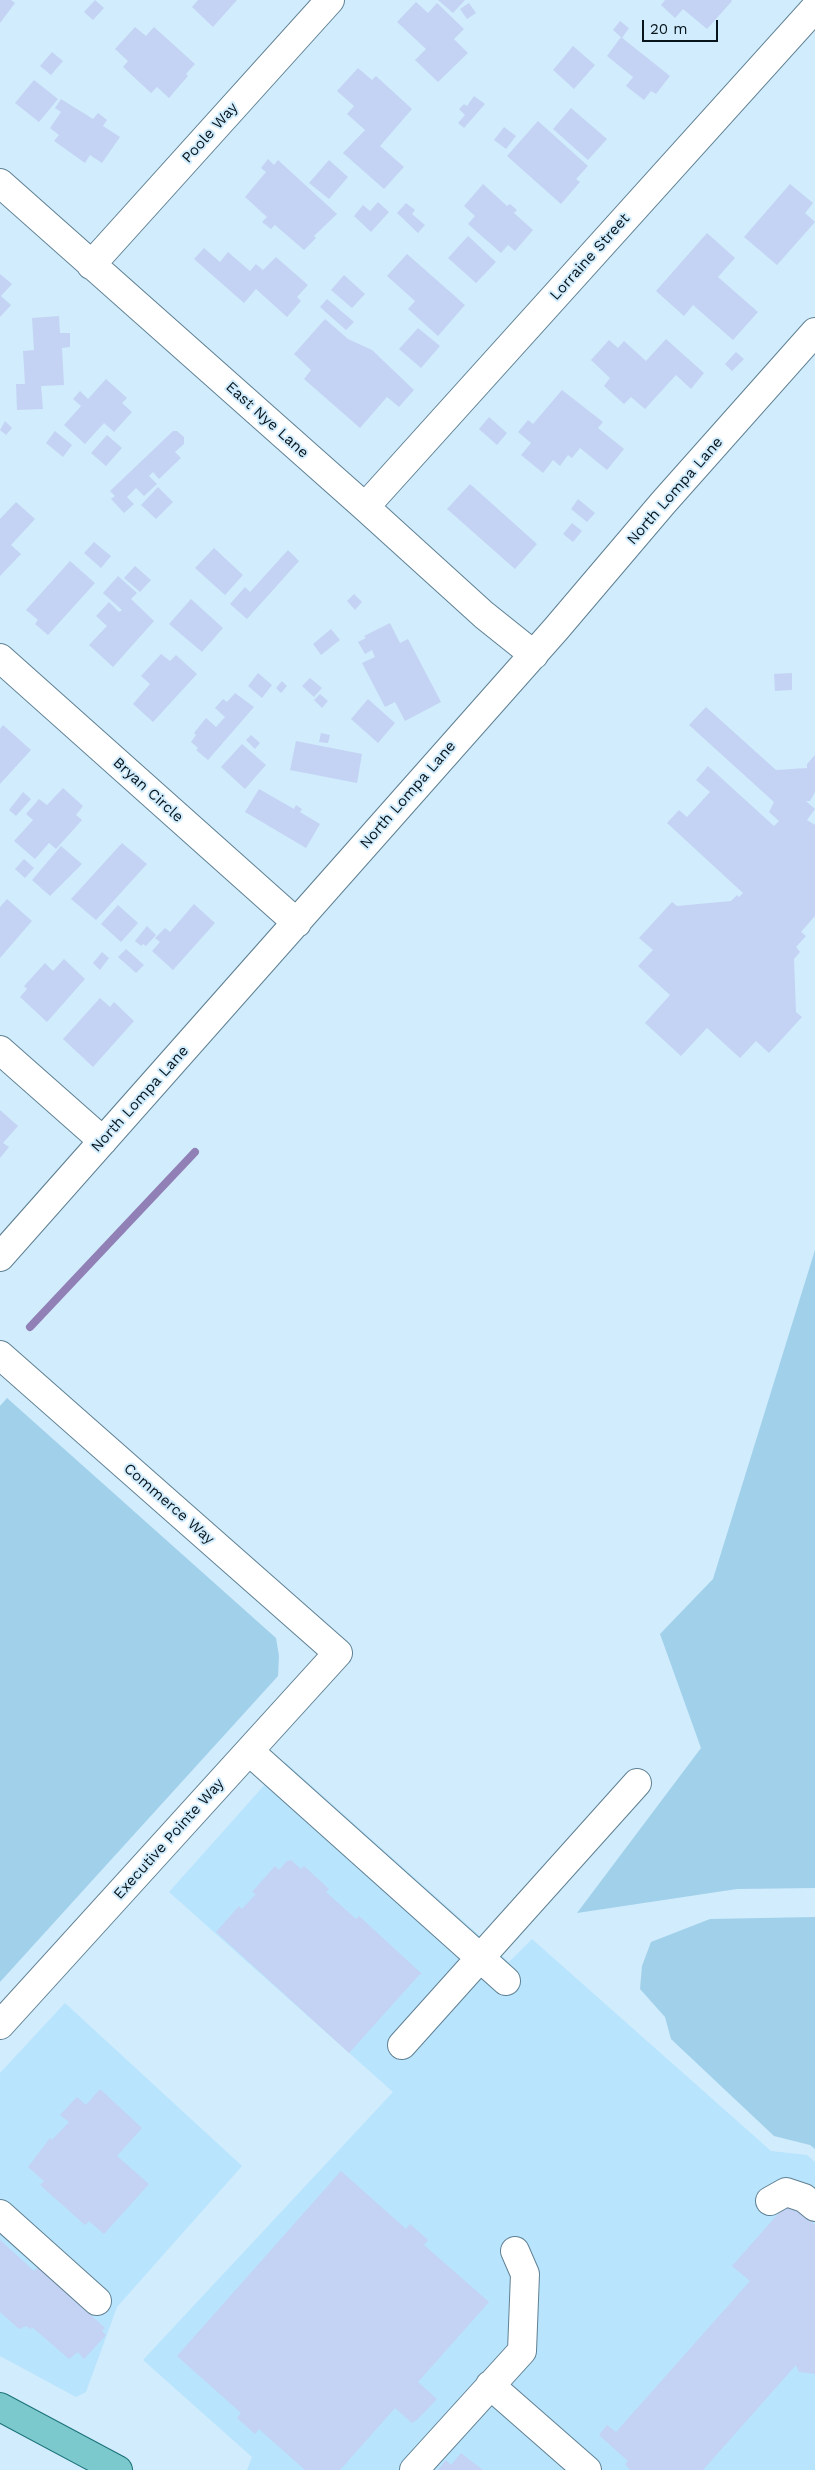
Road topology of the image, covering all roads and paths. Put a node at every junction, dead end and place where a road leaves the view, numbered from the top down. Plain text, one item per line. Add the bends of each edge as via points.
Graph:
1 (330, 0) edge
2 (815, 8) edge
3 (0, 184) edge
4 (91, 265) junction
5 (815, 332) edge
6 (365, 507) junction
7 (534, 655) junction
8 (0, 658) edge
9 (297, 923) junction
10 (0, 1050) edge
11 (103, 1141) junction
12 (0, 1257) edge
13 (0, 1354) edge
14 (338, 1653) joint
15 (249, 1751) junction
16 (637, 1783) dead end
17 (480, 1958) junction
18 (506, 1982) dead end
19 (0, 2025) edge
20 (402, 2044) dead end
21 (770, 2200) dead end
22 (815, 2207) edge
23 (0, 2214) edge
24 (515, 2251) dead end
25 (97, 2302) dead end
26 (490, 2385) junction
27 (0, 2407) edge
28 (102, 2466) edge
29 (414, 2470) edge
30 (587, 2470) edge

1 - 4 street, Poole Way
2 - 6 street, Lorraine Street
3 - 4 street, East Nye Lane
4 - 6 street, East Nye Lane
5 - 7 street, North Lompa Lane via 662,503
6 - 7 street, East Nye Lane via 484,615
7 - 9 street, North Lompa Lane
8 - 9 street, Bryan Circle
9 - 11 street, North Lompa Lane
10 - 11 street
11 - 12 street, North Lompa Lane
13 - 14 street, Commerce Way
14 - 15 street, Executive Pointe Way
15 - 17 street
15 - 19 street, Executive Pointe Way
16 - 17 street
17 - 18 street
17 - 20 street
21 - 22 street via 786,2192 804,2198
23 - 25 street
24 - 26 street via 525,2274 522,2351
26 - 29 street
26 - 30 street
27 - 28 main road

